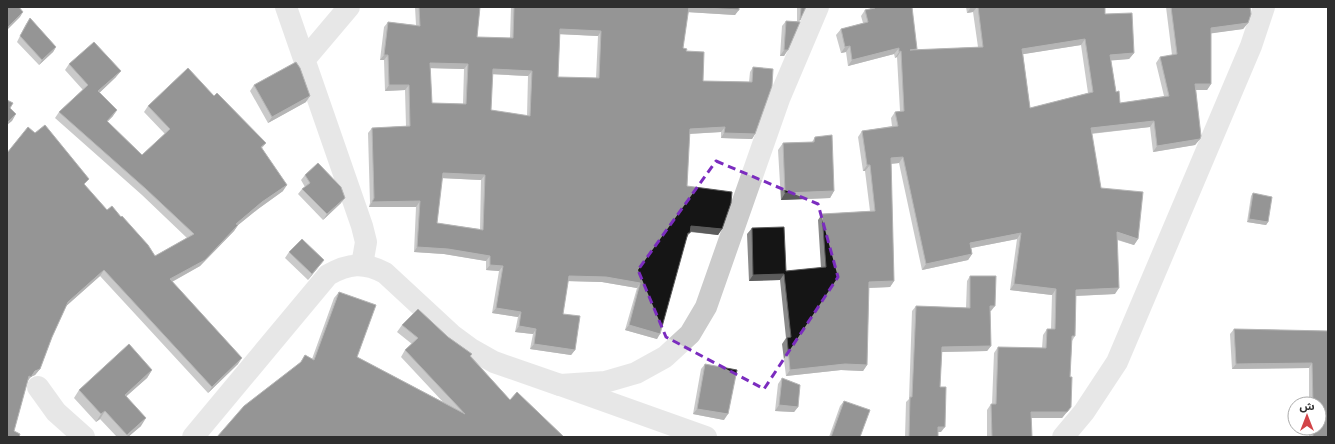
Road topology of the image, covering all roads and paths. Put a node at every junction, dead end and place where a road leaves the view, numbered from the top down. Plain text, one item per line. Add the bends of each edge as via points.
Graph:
1 (286, 7) edge
2 (348, 7) edge
3 (818, 7) edge
4 (1264, 7) edge
5 (305, 60) junction
6 (362, 265) junction
7 (560, 385) junction
8 (38, 387) dead end
9 (672, 431) edge
10 (84, 437) edge
11 (193, 437) edge
12 (706, 437) edge
13 (1063, 437) edge

1 - 5 street
2 - 5 street
3 - 7 street via 779,99 706,307 690,334 665,357 636,373 606,382
4 - 13 street via 1251,46 1117,362 1084,412
5 - 6 street via 362,226 366,242
6 - 7 street via 374,267 385,273 452,335 471,349 494,362
6 - 11 street via 339,269 328,276
7 - 9 street
8 - 10 street via 56,412
9 - 12 street

